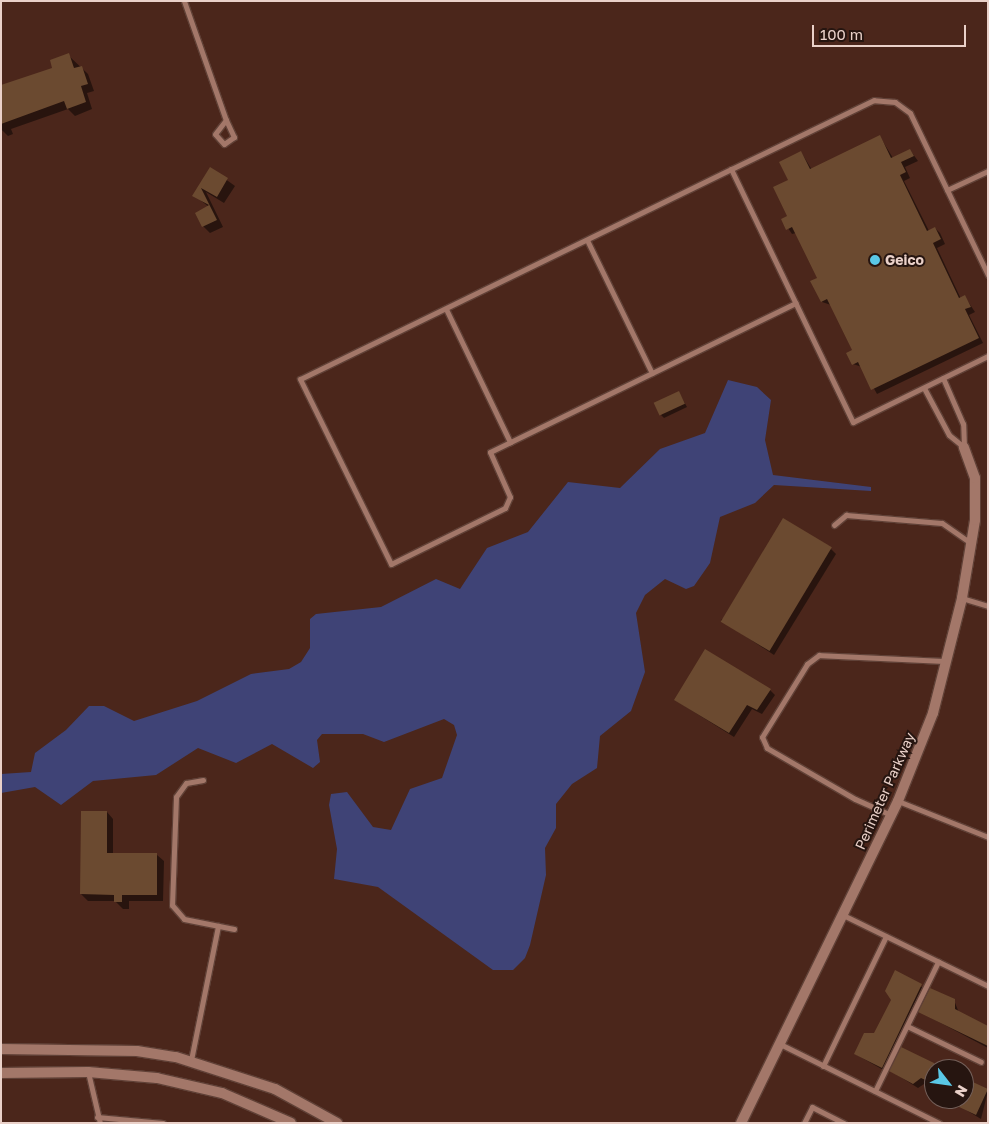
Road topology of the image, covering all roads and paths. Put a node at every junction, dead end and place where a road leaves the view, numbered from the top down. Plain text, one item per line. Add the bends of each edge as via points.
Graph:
1 (184, 1) edge
2 (226, 120) junction
3 (732, 170) junction
4 (988, 171) edge
5 (947, 190) junction
6 (587, 240) junction
7 (988, 276) edge
8 (796, 303) junction
9 (446, 309) junction
10 (988, 356) edge
11 (652, 373) junction
12 (944, 378) junction
13 (924, 388) junction
14 (510, 442) junction
15 (964, 447) junction
16 (834, 525) dead end
17 (972, 544) junction
18 (962, 598) junction
19 (988, 606) edge
20 (948, 661) junction
21 (203, 780) dead end
22 (898, 801) junction
23 (892, 815) junction
24 (988, 837) edge
25 (843, 915) junction
26 (218, 926) junction
27 (234, 929) dead end
28 (886, 936) junction
29 (938, 962) junction
30 (988, 986) edge
31 (907, 1026) junction
32 (780, 1044) junction
33 (1, 1049) edge
34 (191, 1060) junction
35 (981, 1062) dead end
36 (823, 1066) junction
37 (88, 1072) junction
38 (1, 1073) edge
39 (874, 1091) junction
40 (269, 1112) junction
41 (97, 1117) junction
42 (100, 1123) edge
43 (163, 1123) edge
44 (266, 1123) edge
45 (291, 1123) edge
46 (337, 1123) edge
47 (741, 1123) edge
48 (804, 1123) edge
49 (844, 1123) edge
50 (939, 1123) edge

1 - 2 lane
2 - 2 lane via 234,138 224,144 216,134
3 - 5 lane via 874,100 884,100 910,113
3 - 6 lane
3 - 8 lane
4 - 5 lane
5 - 7 lane
6 - 9 lane
6 - 11 lane
8 - 11 lane
8 - 13 lane via 853,422
9 - 14 lane
9 - 14 lane via 300,379 390,564 505,508 510,497 490,452
10 - 12 lane
11 - 14 lane
12 - 13 lane
12 - 15 lane via 963,424
13 - 15 lane via 950,435
15 - 17 street, Perimeter Parkway via 976,495
16 - 17 lane via 846,515 942,523
17 - 18 street, Perimeter Parkway
18 - 19 lane
18 - 20 street, Perimeter Parkway
20 - 22 street, Perimeter Parkway
20 - 23 lane via 819,655 807,664 762,737 767,748 855,800
21 - 26 lane via 186,783 176,797 172,905 184,919
22 - 23 street, Perimeter Parkway
22 - 24 lane
23 - 25 street, Perimeter Parkway
25 - 28 lane
25 - 32 street, Perimeter Parkway
26 - 27 lane
26 - 34 lane
28 - 29 lane
28 - 36 lane
29 - 30 lane
29 - 31 lane
31 - 35 lane
31 - 39 lane
32 - 36 lane
32 - 47 street, Perimeter Parkway
33 - 34 street via 137,1051
34 - 46 street via 275,1089
36 - 39 lane
37 - 38 street
37 - 40 street via 191,1084
37 - 41 lane
39 - 50 lane
40 - 44 lane
40 - 45 street
41 - 42 lane
41 - 43 lane
48 - 49 lane via 812,1107

